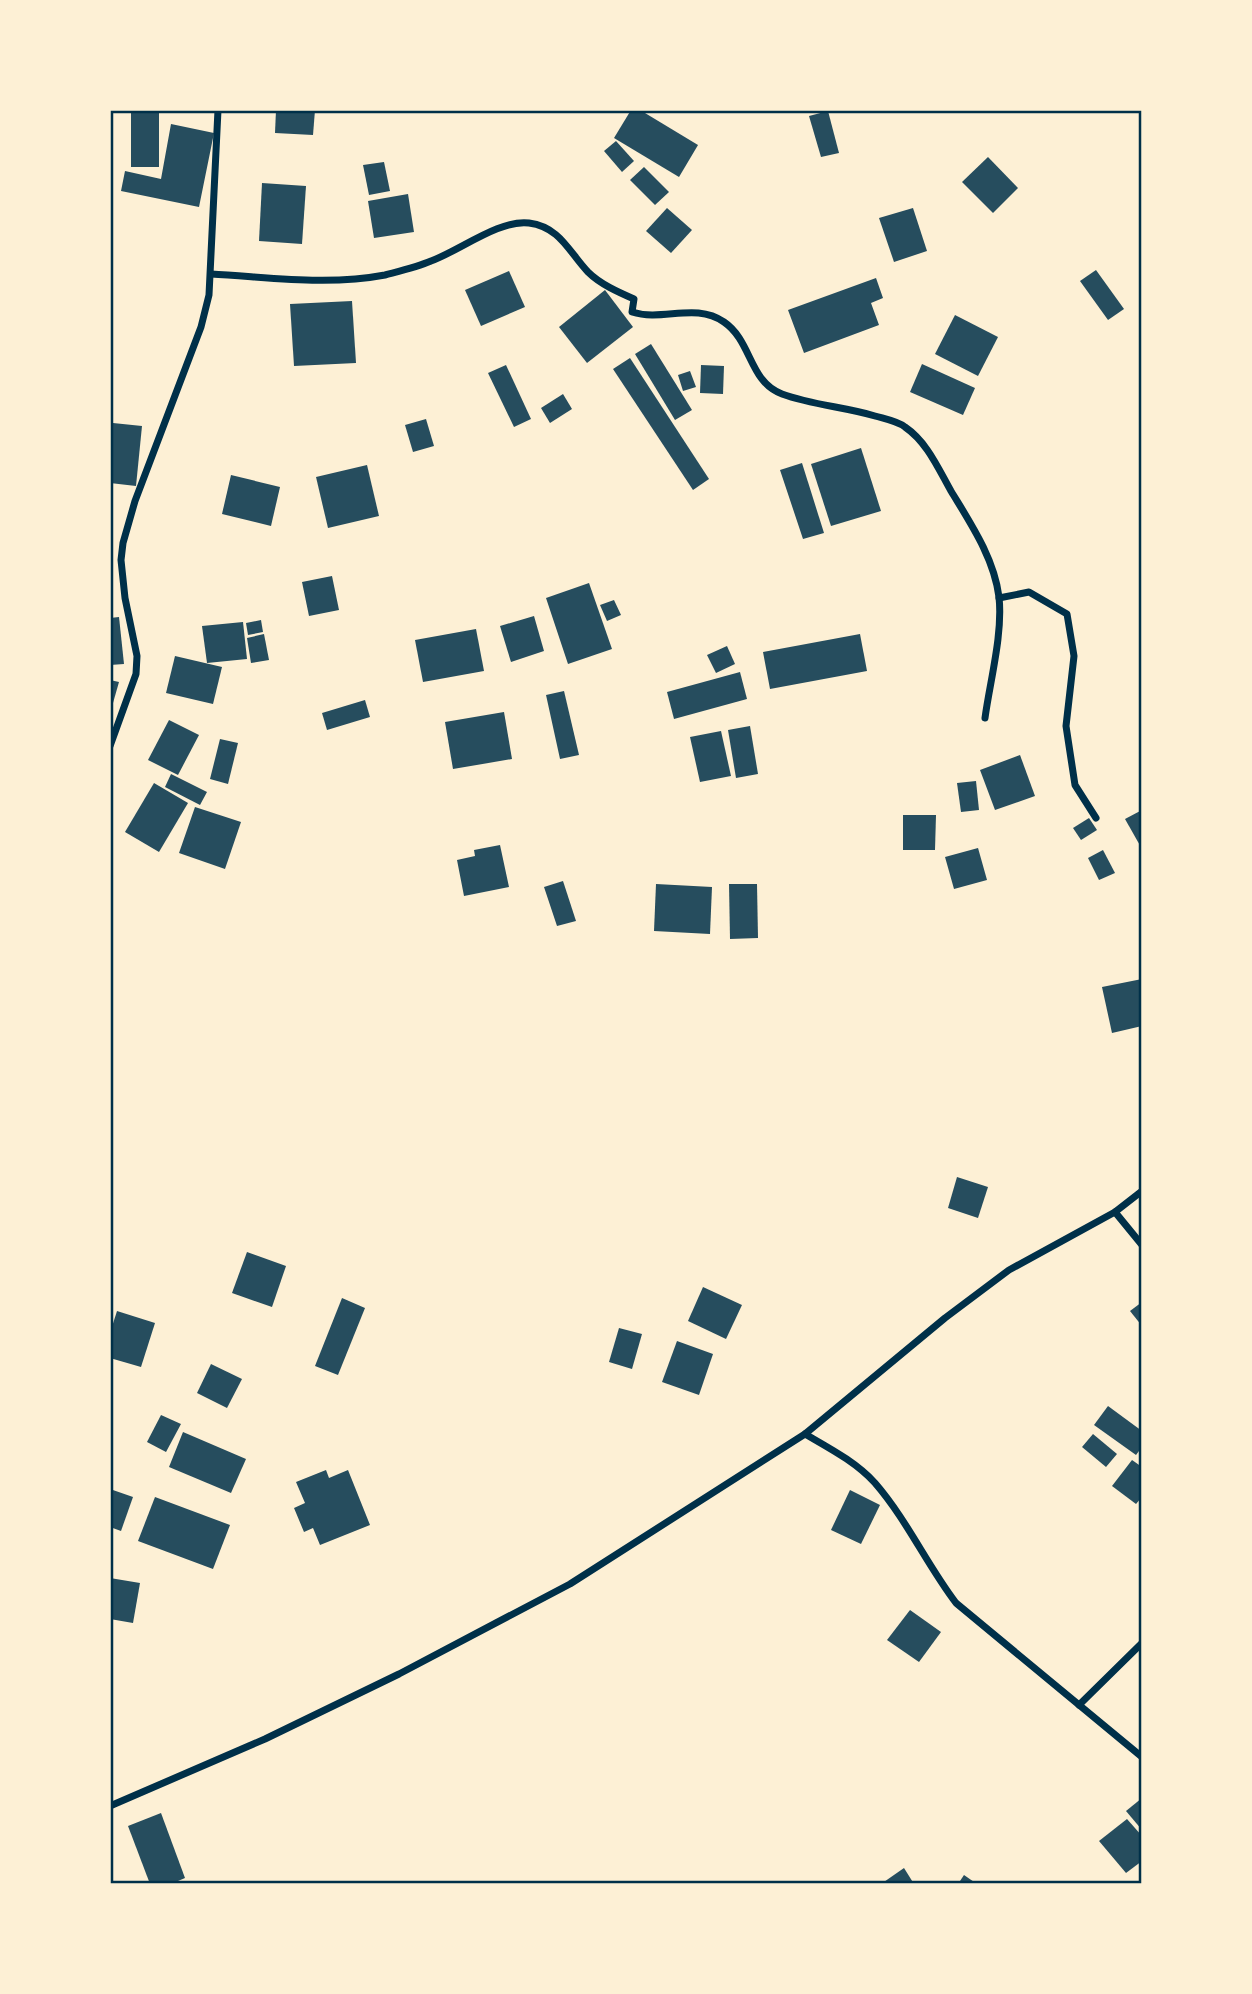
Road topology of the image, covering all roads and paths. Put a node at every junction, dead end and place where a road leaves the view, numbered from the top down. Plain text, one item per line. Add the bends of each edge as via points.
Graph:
1 (219, 110) edge
2 (211, 274) junction
3 (999, 598) junction
4 (985, 718) dead end
5 (110, 746) edge
6 (1096, 818) dead end
7 (1142, 1191) edge
8 (1115, 1212) junction
9 (1142, 1245) edge
10 (805, 1434) junction
11 (1142, 1643) edge
12 (1079, 1705) junction
13 (1142, 1757) edge
14 (110, 1806) edge

1 - 2 street
2 - 3 street via 326,282 385,275 430,262 503,226 527,222 550,229 589,274 634,299 632,312 705,314 723,321 738,334 766,386 781,394 904,426 924,444 981,541
2 - 5 street via 201,327 123,543 121,559 136,674
3 - 4 street
3 - 6 street via 1029,592 1067,614 1074,656 1066,726 1075,785
7 - 8 street
8 - 9 street
8 - 10 street via 1009,1270
10 - 12 street via 874,1481 956,1603
10 - 14 street via 570,1584 501,1622 265,1739
11 - 12 street
12 - 13 street

